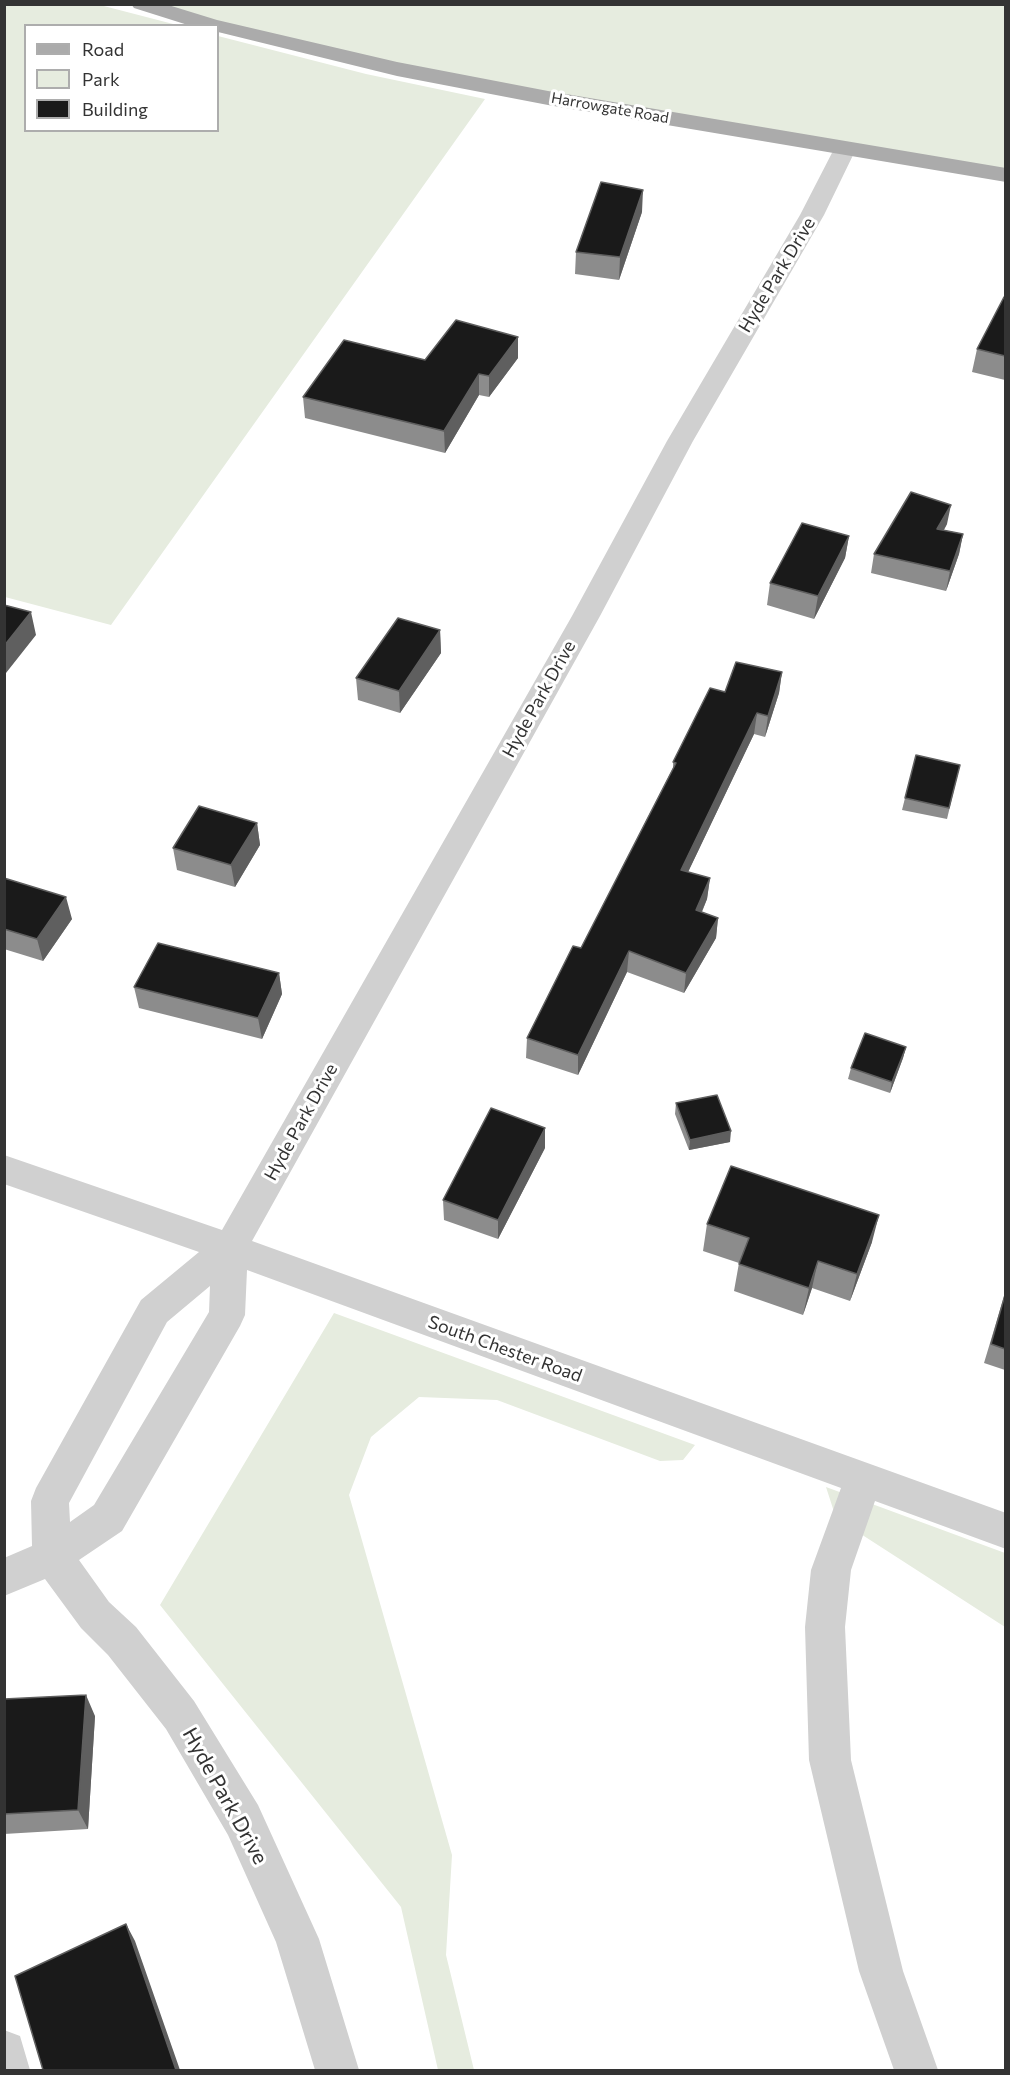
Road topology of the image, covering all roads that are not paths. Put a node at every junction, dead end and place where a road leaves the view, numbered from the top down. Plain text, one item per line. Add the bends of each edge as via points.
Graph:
1 (141, 4) edge
2 (209, 24) edge
3 (219, 27) edge
4 (845, 149) junction
5 (1005, 175) edge
6 (4, 1169) edge
7 (230, 1248) junction
8 (863, 1479) junction
9 (1005, 1531) edge
10 (52, 1556) junction
11 (4, 1578) edge
12 (4, 2052) edge
13 (8, 2070) edge
14 (336, 2070) edge
15 (916, 2070) edge

1 - 2 main road, Harrowgate Road
3 - 4 main road, Harrowgate Road via 397,69
4 - 5 main road, Harrowgate Road
4 - 7 street, Hyde Park Drive via 812,215 680,441 586,616
6 - 7 street, South Chester Road
7 - 8 street, South Chester Road
7 - 10 street, Hyde Park Drive via 154,1311 50,1501
7 - 10 street, Hyde Park Drive via 228,1315 108,1518
8 - 9 street, South Chester Road
8 - 15 street via 831,1570 825,1627 830,1760 881,1971
10 - 11 street, Hyde Park Drive
10 - 14 street, Hyde Park Drive via 95,1615 122,1641 180,1715 243,1820 297,1939
12 - 13 street

